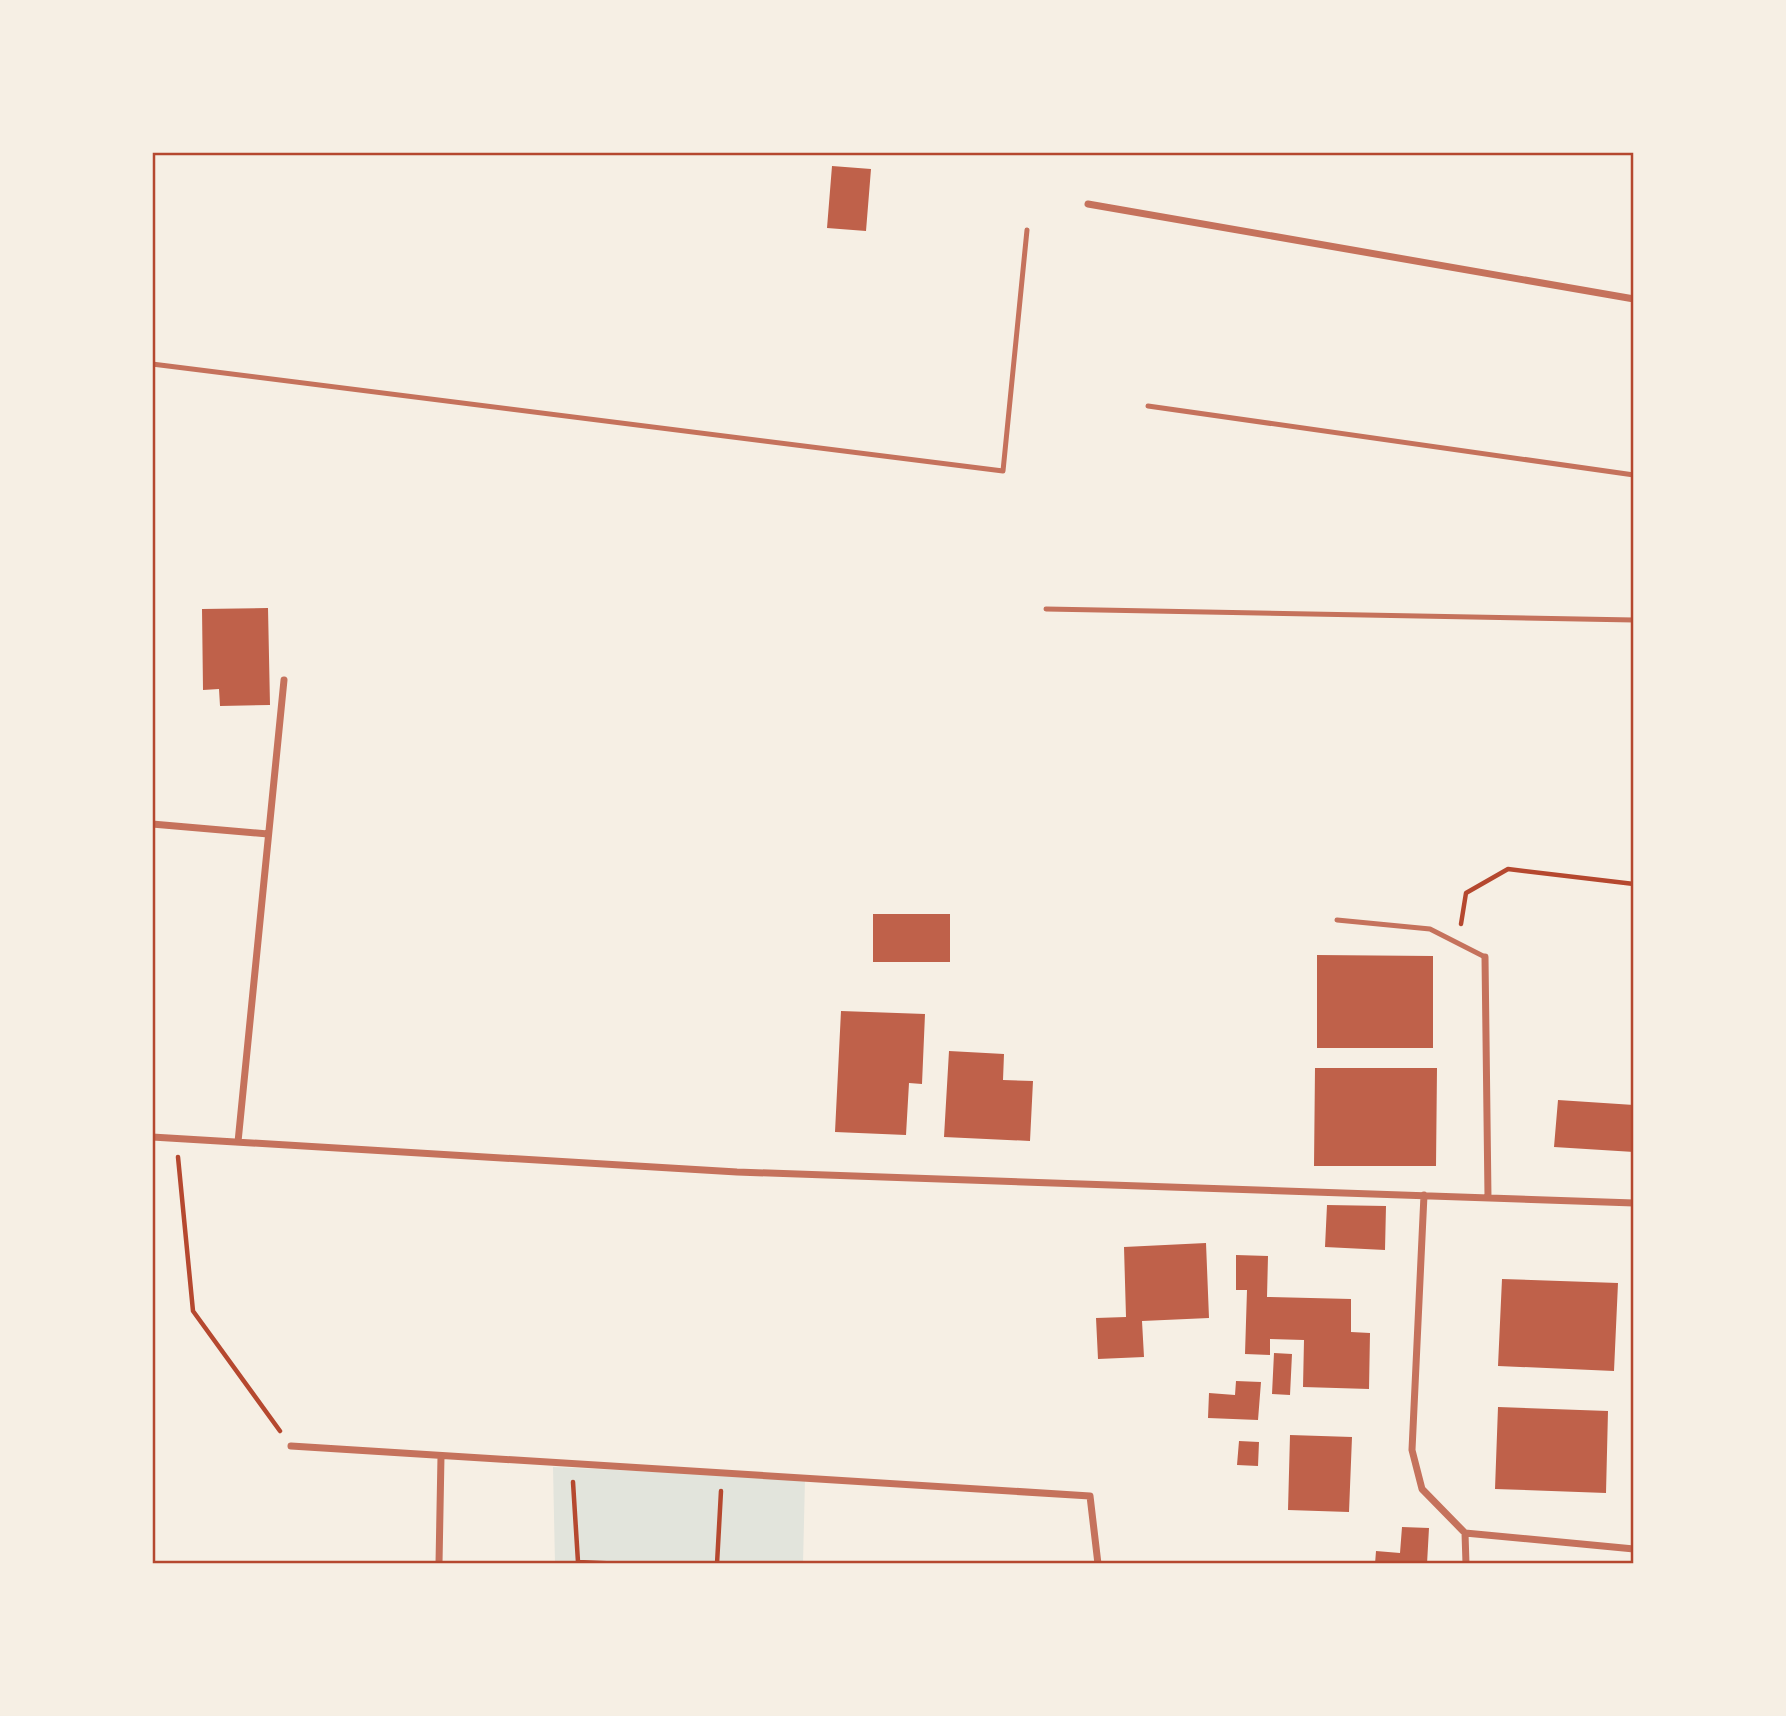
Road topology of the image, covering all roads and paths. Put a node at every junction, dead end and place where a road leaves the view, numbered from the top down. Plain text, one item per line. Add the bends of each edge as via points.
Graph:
1 (1088, 204) dead end
2 (1027, 230) dead end
3 (1634, 299) edge
4 (152, 364) edge
5 (1148, 405) dead end
6 (1634, 475) edge
7 (1046, 609) dead end
8 (1634, 620) edge
9 (284, 680) dead end
10 (152, 824) edge
11 (268, 834) junction
12 (1634, 884) edge
13 (1337, 920) dead end
14 (1457, 943) junction
15 (1485, 957) joint
16 (152, 1138) edge
17 (176, 1139) junction
18 (238, 1142) junction
19 (1424, 1195) junction
20 (1488, 1198) junction
21 (1634, 1203) edge
22 (291, 1446) joint
23 (441, 1456) junction
24 (572, 1464) junction
25 (721, 1473) junction
26 (1465, 1533) junction
27 (1634, 1549) edge
28 (439, 1564) edge
29 (624, 1564) edge
30 (718, 1564) edge
31 (1098, 1564) edge
32 (1466, 1564) edge

1 - 3 street
2 - 4 lane via 1003,471
5 - 6 lane
7 - 8 lane
9 - 11 street
10 - 11 street
11 - 18 street
12 - 14 path via 1508,869 1466,893
13 - 14 lane via 1430,929
14 - 15 lane
15 - 20 street
16 - 17 street
17 - 18 street
17 - 22 path via 193,1311
18 - 19 street via 737,1171
19 - 20 street
19 - 26 street via 1412,1450 1422,1489
20 - 21 street
22 - 23 street
23 - 24 street
23 - 28 street
24 - 25 street
24 - 29 path via 578,1562
25 - 30 path
25 - 31 street via 1090,1496
26 - 27 street
26 - 32 street

